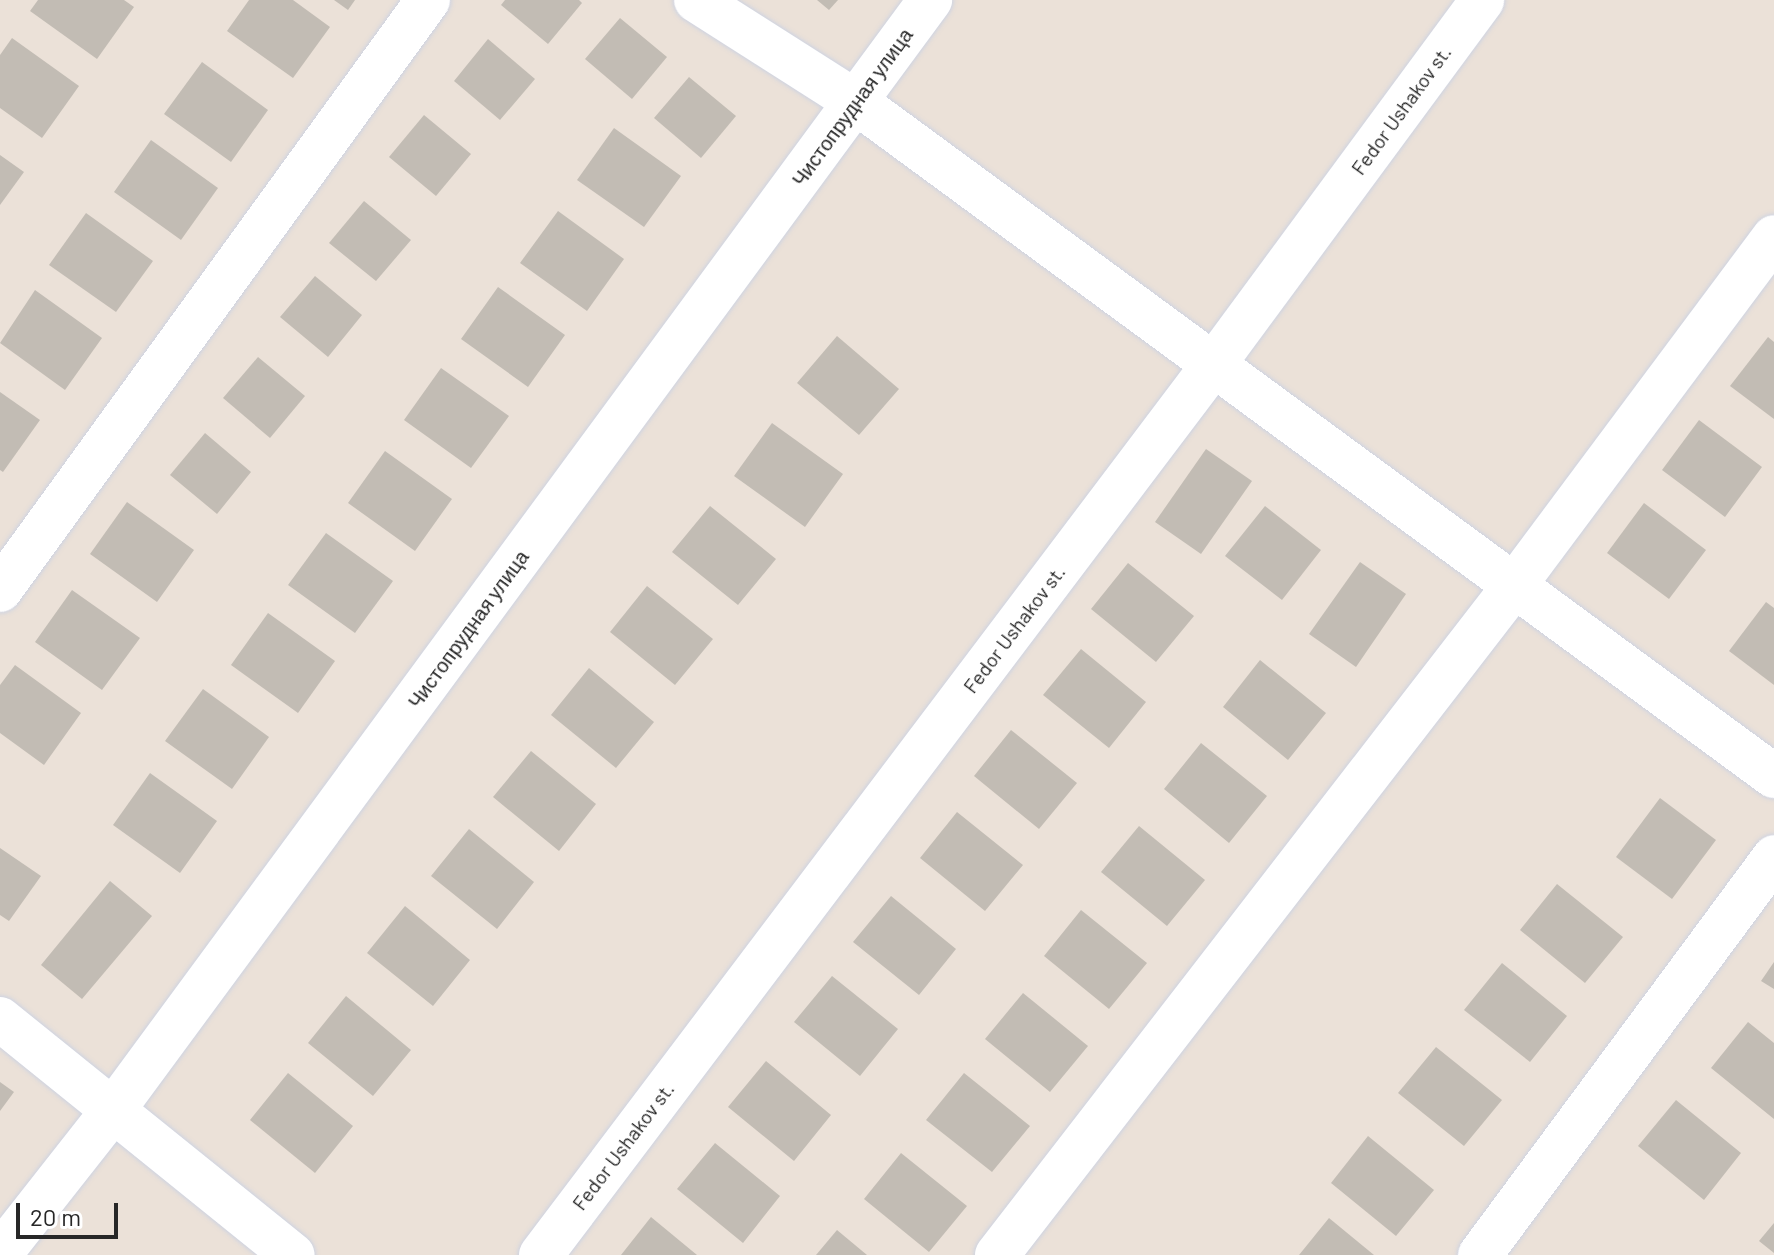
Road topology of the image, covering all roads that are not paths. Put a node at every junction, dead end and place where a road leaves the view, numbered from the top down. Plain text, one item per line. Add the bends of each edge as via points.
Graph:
1 (428, 0) edge
2 (696, 0) edge
3 (930, 0) edge
4 (1482, 0) edge
5 (856, 102) junction
6 (1774, 237) edge
7 (1214, 364) junction
8 (1514, 586) junction
9 (0, 590) edge
10 (1774, 776) edge
11 (1774, 857) edge
12 (0, 1019) edge
13 (114, 1109) junction
14 (0, 1254) edge
15 (293, 1255) edge
16 (541, 1255) edge
17 (997, 1255) edge
18 (1480, 1255) edge

1 - 9 street
2 - 5 street
3 - 5 street, Чистопрудная улица
4 - 7 street, Fedor Ushakov st.
5 - 7 street
5 - 13 street, Чистопрудная улица
6 - 8 street
7 - 8 street
7 - 16 street, Fedor Ushakov st.
8 - 10 street
8 - 17 street
11 - 18 street
12 - 13 street
13 - 14 street, Чистопрудная улица
13 - 15 street

